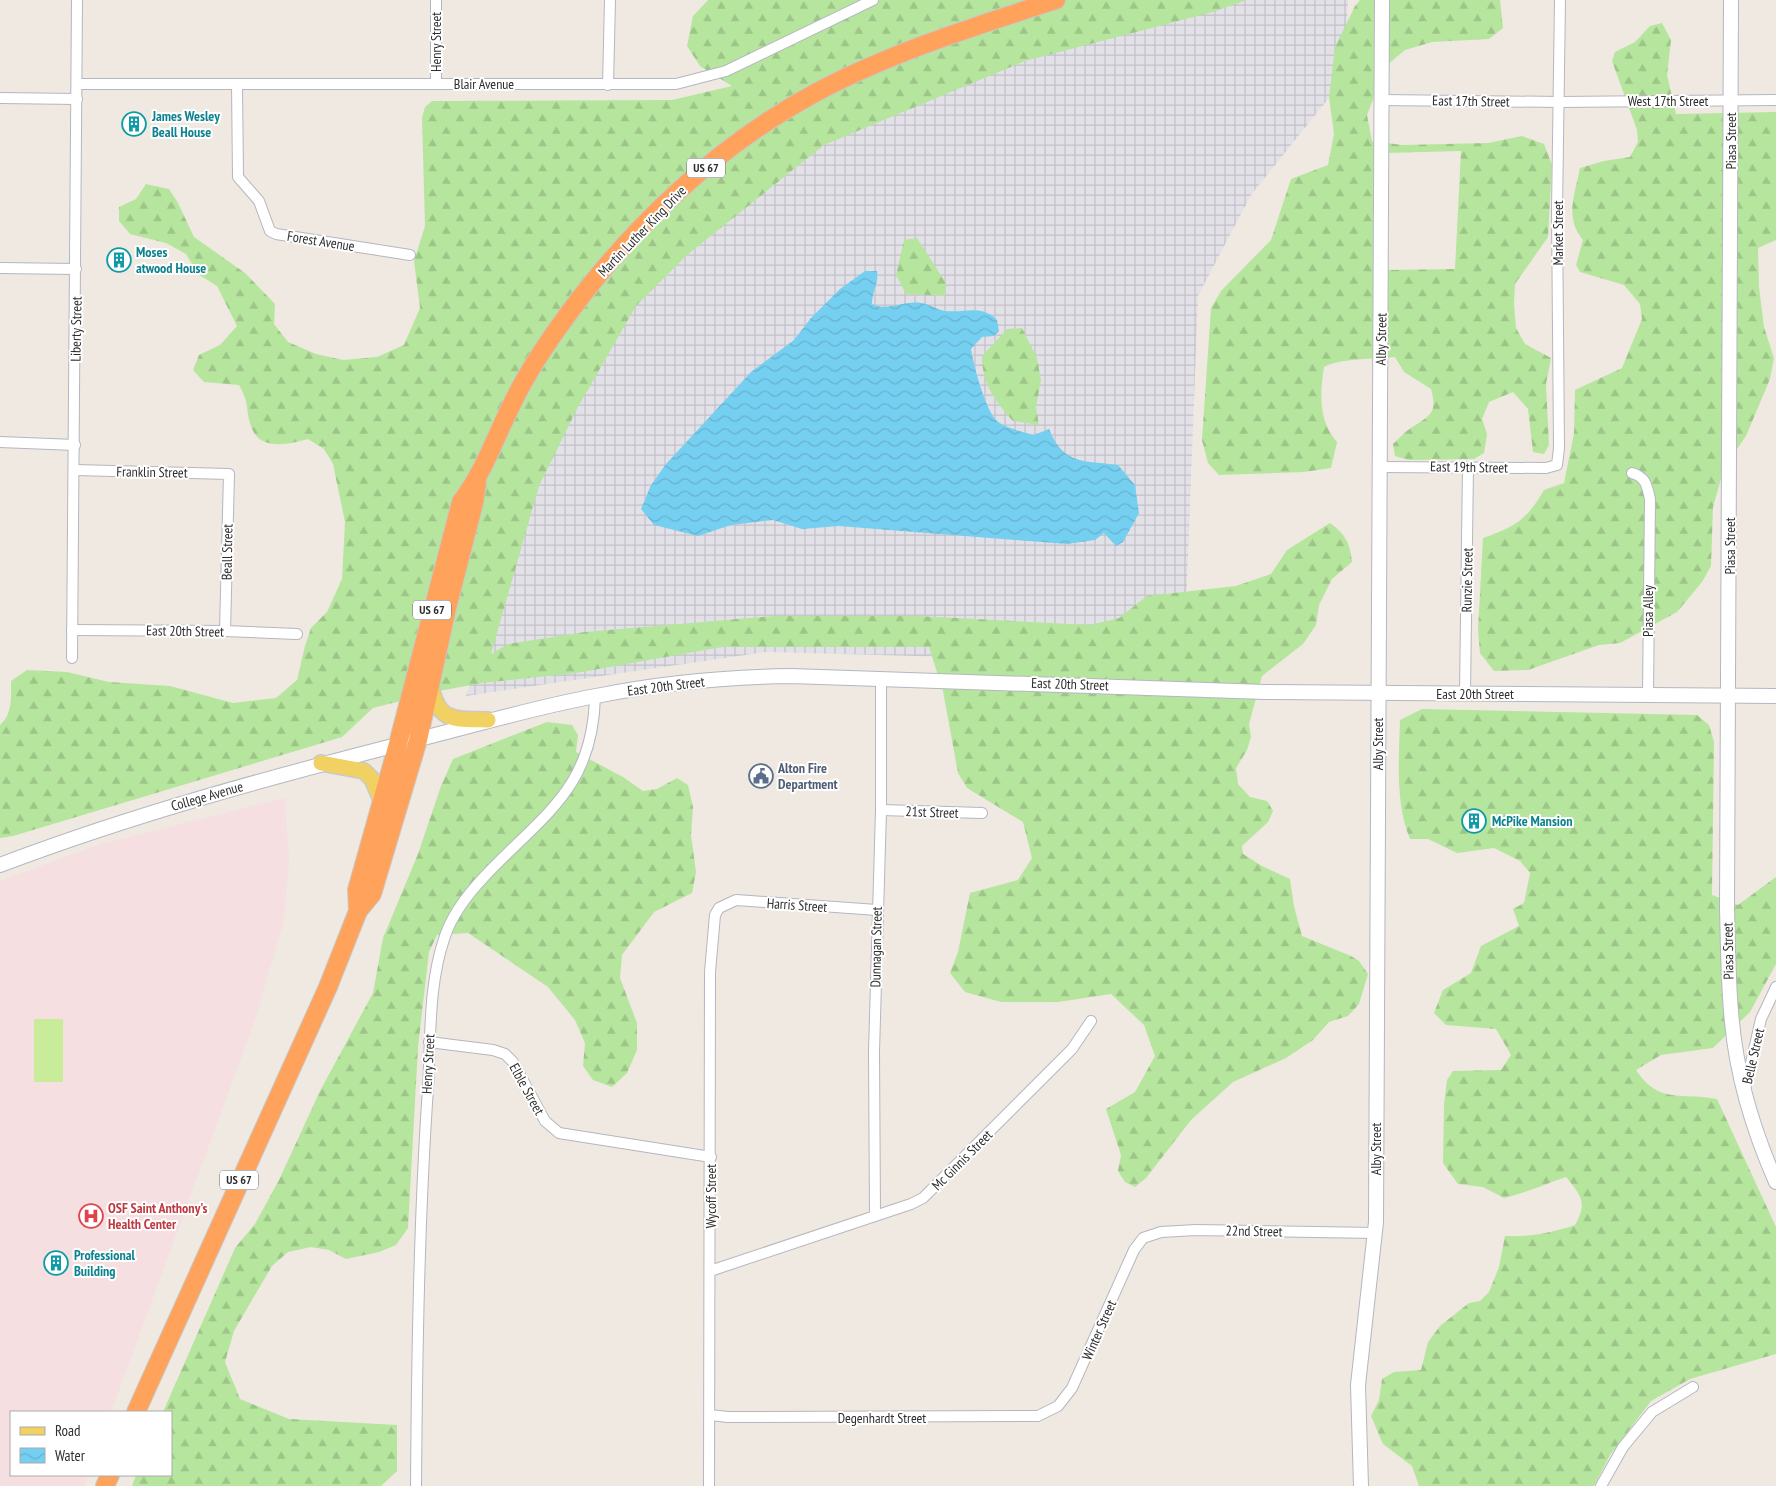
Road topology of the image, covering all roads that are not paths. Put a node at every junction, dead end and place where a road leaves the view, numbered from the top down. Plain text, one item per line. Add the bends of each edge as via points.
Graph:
1 (77, 0) edge
2 (436, 0) edge
3 (610, 0) edge
4 (873, 0) edge
5 (1056, 0) edge
6 (1382, 0) edge
7 (1560, 0) edge
8 (1731, 0) edge
9 (77, 84) junction
10 (236, 84) junction
11 (436, 84) junction
12 (608, 85) junction
13 (0, 98) edge
14 (77, 99) junction
15 (1382, 100) junction
16 (1776, 100) edge
17 (1731, 101) junction
18 (1559, 102) junction
19 (410, 254) dead end
20 (0, 268) edge
21 (76, 269) junction
22 (0, 442) edge
23 (75, 445) junction
24 (1556, 465) joint
25 (1468, 467) junction
26 (1380, 468) junction
27 (75, 470) junction
28 (1632, 473) dead end
29 (228, 474) joint
30 (477, 481) junction
31 (72, 630) junction
32 (225, 631) junction
33 (297, 634) dead end
34 (72, 658) dead end
35 (881, 678) junction
36 (430, 683) junction
37 (1465, 693) junction
38 (1379, 694) junction
39 (1648, 695) junction
40 (1729, 695) junction
41 (595, 696) junction
42 (1776, 696) edge
43 (488, 720) junction
44 (418, 740) junction
45 (398, 744) junction
46 (320, 763) junction
47 (382, 802) junction
48 (881, 810) junction
49 (982, 813) dead end
50 (0, 865) edge
51 (720, 908) joint
52 (877, 910) junction
53 (358, 911) junction
54 (1776, 988) edge
55 (1090, 1021) dead end
56 (429, 1042) junction
57 (1745, 1091) junction
58 (711, 1157) junction
59 (1776, 1182) edge
60 (875, 1216) junction
61 (1376, 1233) junction
62 (1137, 1244) joint
63 (710, 1272) junction
64 (1693, 1386) dead end
65 (1053, 1410) joint
66 (136, 1411) edge
67 (710, 1415) junction
68 (416, 1486) edge
69 (709, 1486) edge
70 (1361, 1486) edge
71 (1600, 1486) edge

1 - 9 street, Liberty Street
2 - 11 street, Henry Street
3 - 12 street
4 - 12 street, Blair Avenue via 726,71 676,84
5 - 30 highway, Martin Luther King Drive / US 67 via 943,38 856,73 780,114 720,156 674,196 589,286 520,388
6 - 15 street, Alby Street
7 - 18 street, Market Street
8 - 17 street, Piasa Street
9 - 10 street, Blair Avenue
9 - 14 street, Liberty Street
10 - 11 street, Blair Avenue
10 - 19 street, Forest Avenue via 238,176 259,201 270,231
11 - 12 street, Blair Avenue
13 - 14 street
14 - 21 street, Liberty Street
15 - 18 street, East 17th Street
15 - 26 street, Alby Street
16 - 17 street, West 17th Street
17 - 18 street, West 17th Street
17 - 40 street, Piasa Street
18 - 24 street, Market Street via 1559,448
20 - 21 street
21 - 23 street, Liberty Street
22 - 23 street
23 - 27 street, Liberty Street
24 - 25 street, East 19th Street via 1546,468
25 - 26 street, East 19th Street
25 - 37 street, Runzie Street
26 - 38 street, Alby Street
27 - 29 street, Franklin Street
27 - 31 street, Liberty Street
28 - 39 street, Piasa Alley via 1646,482 1650,499
29 - 32 street, Beall Street
30 - 36 highway, US 67
30 - 45 highway, US 67 via 461,502
31 - 32 street, East 20th Street
31 - 34 street, Liberty Street
32 - 33 street, East 20th Street
35 - 38 street, East 20th Street
35 - 41 street, East 20th Street via 748,677 667,684
35 - 48 street, Dunnagan Street
36 - 43 main road via 437,708 446,716
36 - 44 highway, US 67
37 - 38 street, East 20th Street
37 - 39 street, East 20th Street
38 - 61 street, Alby Street
39 - 40 street, East 20th Street
40 - 42 street, East 20th Street
40 - 57 street, Piasa Street via 1729,988 1734,1037
41 - 43 street, East 20th Street
41 - 56 street, Henry Street via 592,734 584,760 568,790 470,891 451,920 436,973
43 - 44 street, East 20th Street
44 - 45 street, College Avenue
44 - 53 highway, US 67 via 372,894
45 - 46 street, College Avenue
45 - 47 highway, US 67
46 - 47 main road via 364,771 372,779
46 - 50 street, College Avenue via 85,832
47 - 53 highway, US 67 via 357,890
48 - 49 street, 21st Street
48 - 52 street, Dunnagan Street
51 - 52 street, Harris Street via 736,900
51 - 58 street, Wycoff Street via 712,924 710,972
52 - 60 street, Dunnagan Street
53 - 66 highway, US 67 via 328,986
54 - 57 street, Belle Street via 1761,1019
55 - 60 street, Mc Ginnis Street via 1072,1049 933,1190 911,1204
56 - 58 street, Elble Street via 505,1054 513,1062 545,1121 559,1133
56 - 68 street, Henry Street via 420,1236
57 - 59 street, Belle Street
58 - 63 street, Wycoff Street
60 - 63 street, Mc Ginnis Street
61 - 62 street, 22nd Street via 1178,1231 1150,1234
61 - 70 street, Alby Street via 1358,1385
62 - 65 street, Winter Street via 1079,1376 1067,1396
63 - 67 street, Wycoff Street
64 - 71 street via 1652,1412 1623,1447
65 - 67 street, Degenhardt Street via 1020,1418 728,1418
67 - 69 street, Wycoff Street

